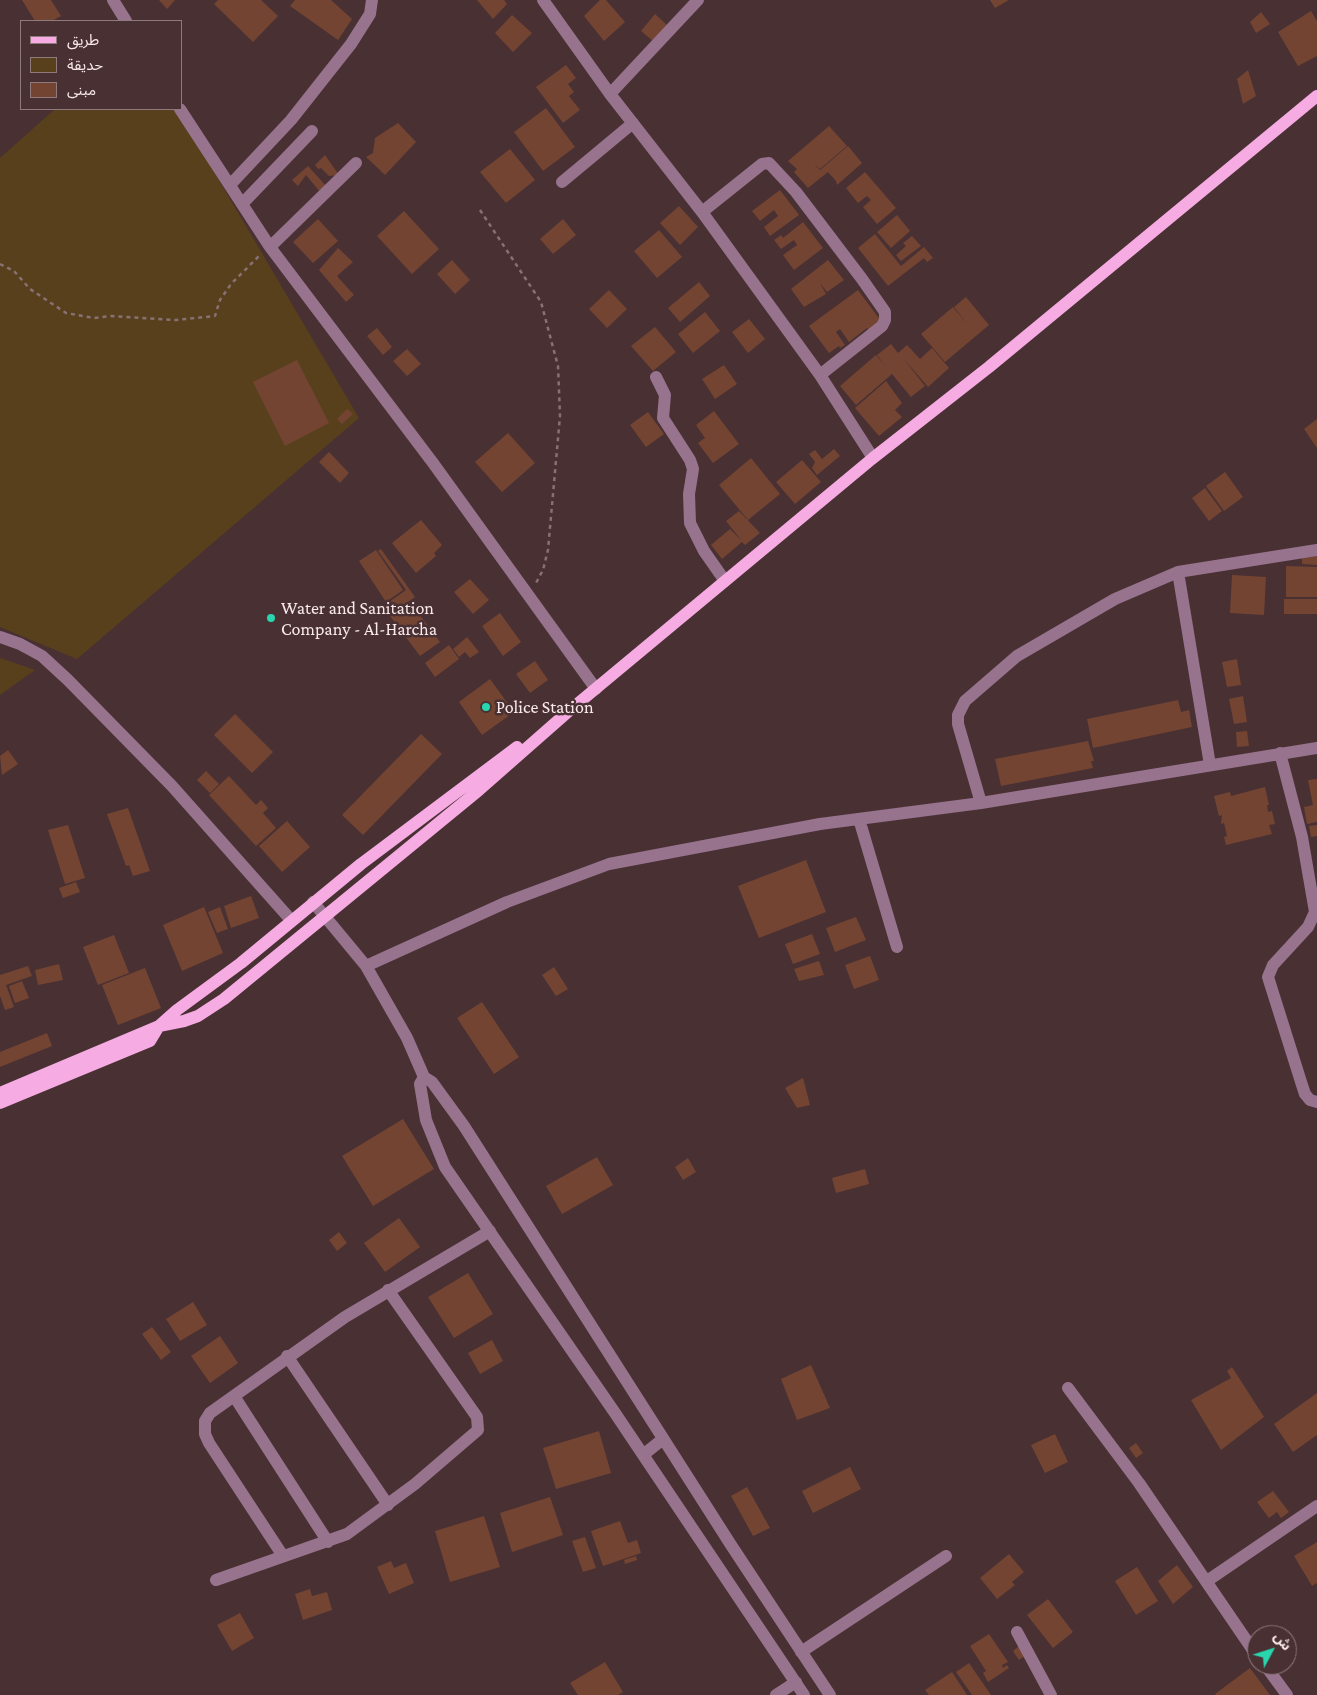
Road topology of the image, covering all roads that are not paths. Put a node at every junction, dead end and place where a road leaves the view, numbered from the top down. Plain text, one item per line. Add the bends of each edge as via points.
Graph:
1 (113, 0) edge
2 (372, 0) edge
3 (543, 0) edge
4 (698, 0) edge
5 (125, 20) edge
6 (610, 94) junction
7 (1317, 96) edge
8 (181, 110) edge
9 (634, 123) junction
10 (312, 131) dead end
11 (356, 163) dead end
12 (562, 182) dead end
13 (230, 186) junction
14 (242, 204) junction
15 (702, 212) junction
16 (270, 247) junction
17 (820, 375) junction
18 (656, 377) dead end
19 (873, 458) junction
20 (1317, 550) edge
21 (1178, 572) junction
22 (725, 582) junction
23 (0, 637) edge
24 (596, 689) junction
25 (570, 710) junction
26 (1317, 748) edge
27 (1280, 753) junction
28 (1210, 766) junction
29 (981, 803) junction
30 (860, 819) junction
31 (313, 902) junction
32 (325, 916) junction
33 (291, 920) junction
34 (897, 947) dead end
35 (366, 966) junction
36 (160, 1026) junction
37 (424, 1076) junction
38 (0, 1093) edge
39 (1317, 1102) edge
40 (0, 1103) edge
41 (490, 1231) junction
42 (388, 1290) junction
43 (287, 1356) junction
44 (1068, 1388) dead end
45 (234, 1396) junction
46 (664, 1439) junction
47 (643, 1454) junction
48 (388, 1505) junction
49 (1317, 1506) edge
50 (328, 1542) junction
51 (283, 1556) junction
52 (946, 1556) dead end
53 (216, 1580) dead end
54 (1207, 1581) junction
55 (1017, 1632) dead end
56 (1247, 1641) edge
57 (801, 1652) junction
58 (1272, 1675) edge
59 (796, 1682) junction
60 (776, 1695) edge
61 (804, 1695) edge
62 (830, 1695) edge
63 (1051, 1695) edge
64 (1287, 1695) edge

1 - 5 street
2 - 13 street via 370,14 351,44 291,120
3 - 6 street
4 - 6 street
6 - 9 street
7 - 19 main road via 989,367
8 - 13 street
9 - 12 street
9 - 15 street
10 - 14 street
11 - 16 street
13 - 14 street
14 - 16 street
15 - 17 street
15 - 17 street via 762,164 769,163 796,192 862,279 885,312 885,320 882,326
16 - 24 street
17 - 19 street
18 - 22 street via 665,395 663,418 693,469 689,494 690,523
19 - 22 main road
20 - 21 street
21 - 28 street
21 - 29 street via 1115,599 1017,656 965,701 958,724
22 - 24 main road
23 - 33 street via 42,656 68,680 172,786
24 - 25 main road
25 - 31 main road via 472,780
25 - 32 main road via 480,790
26 - 27 street
27 - 28 street
27 - 39 street via 1304,846 1315,912 1308,927 1273,965 1268,977 1305,1094
28 - 29 street
29 - 30 street
30 - 34 street
30 - 35 street via 609,864 507,902
31 - 32 street
31 - 33 main road
32 - 35 street
32 - 36 main road via 214,1006 184,1021
33 - 36 main road
35 - 37 street via 408,1038
36 - 38 main road
36 - 40 main road via 150,1041
37 - 41 street via 420,1084 422,1101 436,1148
37 - 46 street via 464,1126
41 - 42 street
41 - 47 street
42 - 43 street
42 - 48 street via 480,1423 474,1436
43 - 45 street
43 - 48 street
44 - 54 street
45 - 50 street
45 - 51 street via 210,1413 205,1421 205,1434
46 - 47 street
46 - 57 street
47 - 59 street
48 - 50 street via 352,1531
49 - 54 street
50 - 51 street
51 - 53 street
52 - 57 street
54 - 56 street
55 - 63 street
57 - 62 street
58 - 64 street
59 - 60 street
59 - 61 street

